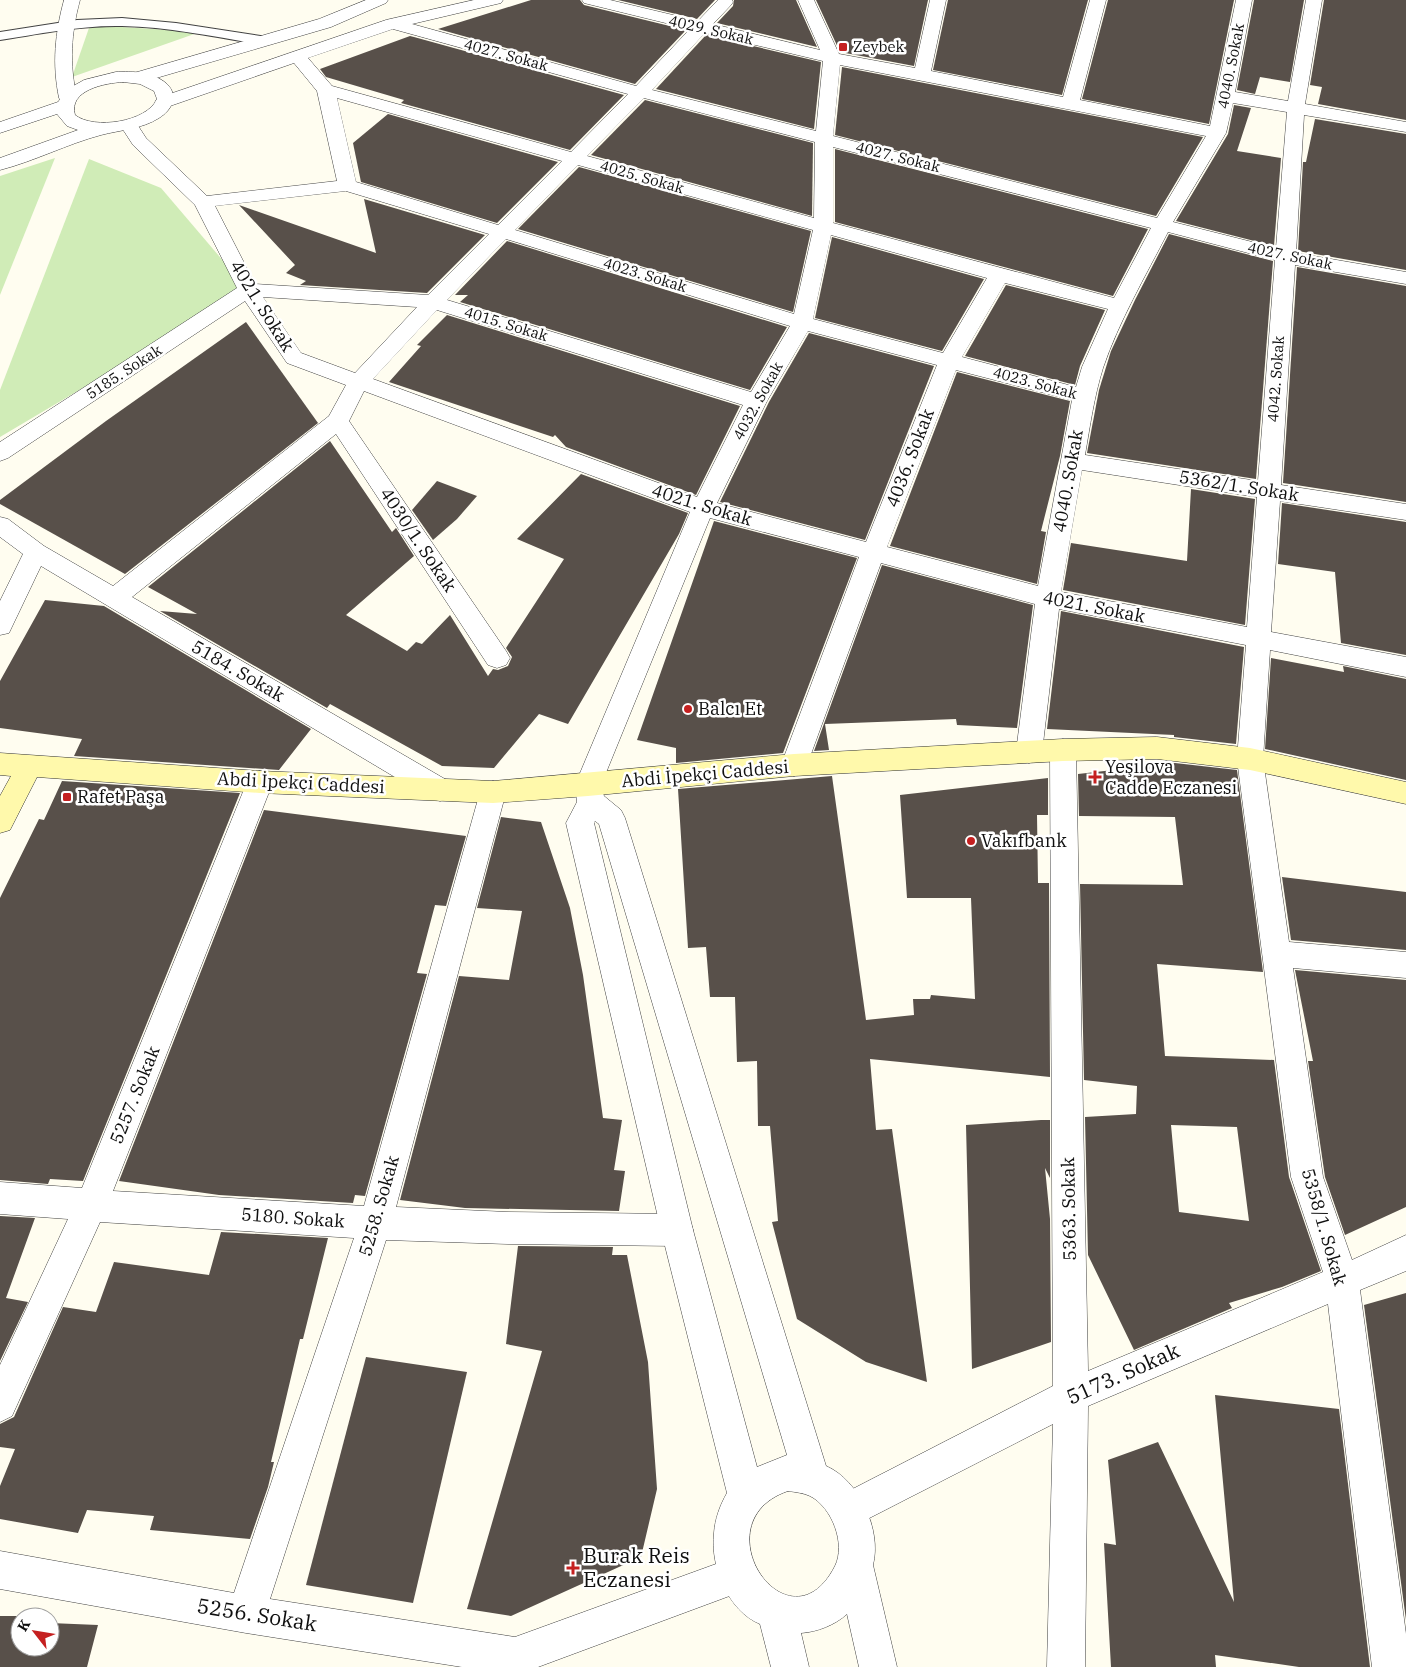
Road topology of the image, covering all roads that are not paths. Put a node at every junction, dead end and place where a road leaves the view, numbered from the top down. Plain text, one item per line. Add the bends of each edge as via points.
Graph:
1 (72, 0) edge
2 (380, 0) edge
3 (494, 0) edge
4 (590, 0) edge
5 (806, 0) edge
6 (938, 0) edge
7 (1098, 0) edge
8 (1244, 0) edge
9 (1314, 0) edge
10 (725, 2) dead end
11 (392, 24) junction
12 (64, 26) junction
13 (699, 28) junction
14 (0, 36) edge
15 (267, 41) junction
16 (298, 58) junction
17 (832, 58) junction
18 (922, 74) junction
19 (140, 77) junction
20 (326, 90) junction
21 (640, 92) junction
22 (1226, 96) junction
23 (66, 102) junction
24 (1070, 104) junction
25 (159, 108) junction
26 (1296, 108) junction
27 (129, 125) junction
28 (1406, 127) edge
29 (0, 128) edge
30 (102, 129) junction
31 (1217, 133) junction
32 (824, 139) junction
33 (574, 158) junction
34 (0, 164) edge
35 (347, 185) junction
36 (203, 202) junction
37 (1162, 225) junction
38 (823, 226) junction
39 (503, 232) junction
40 (1285, 256) junction
41 (1000, 275) junction
42 (1406, 278) edge
43 (248, 290) junction
44 (433, 302) junction
45 (1120, 306) junction
46 (802, 323) junction
47 (949, 361) junction
48 (358, 382) junction
49 (1084, 396) junction
50 (756, 401) junction
51 (338, 421) junction
52 (0, 453) edge
53 (1072, 461) junction
54 (1268, 491) junction
55 (703, 508) junction
56 (1406, 512) edge
57 (0, 525) edge
58 (36, 552) junction
59 (873, 553) junction
60 (114, 598) junction
61 (1048, 598) junction
62 (0, 626) edge
63 (1259, 639) junction
64 (497, 658) dead end
65 (1406, 667) edge
66 (1063, 750) junction
67 (1029, 752) junction
68 (1250, 759) junction
69 (0, 764) edge
70 (794, 765) junction
71 (28, 767) junction
72 (260, 782) junction
73 (440, 790) junction
74 (493, 792) junction
75 (590, 793) junction
76 (1406, 793) edge
77 (0, 822) edge
78 (1276, 954) junction
79 (1406, 966) edge
80 (0, 1198) edge
81 (91, 1205) junction
82 (375, 1224) junction
83 (677, 1230) junction
84 (1406, 1252) edge
85 (1342, 1280) junction
86 (1072, 1396) junction
87 (0, 1404) edge
88 (811, 1477) junction
89 (746, 1496) junction
90 (848, 1512) junction
91 (855, 1566) junction
92 (0, 1570) edge
93 (738, 1575) junction
94 (776, 1612) junction
95 (246, 1614) junction
96 (504, 1662) edge
97 (790, 1667) edge
98 (878, 1667) edge
99 (1066, 1667) edge
100 (1391, 1667) edge

1 - 12 street
2 - 15 street via 324,15
3 - 11 street
4 - 13 street, 4029. Sokak
5 - 17 street, 4032. Sokak
6 - 18 street
7 - 24 street
8 - 22 street, 4040. Sokak
9 - 26 street, 4042. Sokak
10 - 13 street
11 - 16 street
11 - 21 street, 4027. Sokak
12 - 14 lane
12 - 15 lane via 120,22 151,24
12 - 23 street via 62,77
13 - 17 street, 4029. Sokak
13 - 21 street
15 - 19 street
16 - 20 street
16 - 25 street
17 - 18 street, 4029. Sokak
17 - 32 street, 4032. Sokak
18 - 24 street, 4029. Sokak
19 - 23 street via 116,77 91,83 77,90
19 - 25 street via 161,86 165,94
20 - 33 street, 4025. Sokak
20 - 35 street
21 - 32 street, 4027. Sokak
21 - 33 street
22 - 26 street
22 - 31 street, 4040. Sokak
23 - 29 street
23 - 30 street via 66,115 73,122
24 - 31 street, 4029. Sokak
25 - 27 street
26 - 28 street
26 - 40 street, 4042. Sokak
27 - 30 street
27 - 36 street, 4021. Sokak via 138,141
30 - 34 street
31 - 37 street, 4040. Sokak
32 - 37 street, 4027. Sokak
32 - 38 street, 4032. Sokak
33 - 38 street, 4025. Sokak
33 - 39 street
35 - 36 street, 4023. Sokak
35 - 39 street, 4023. Sokak
36 - 43 street, 4021. Sokak
37 - 40 street, 4027. Sokak
37 - 45 street, 4040. Sokak
38 - 41 street, 4025. Sokak
38 - 46 street, 4032. Sokak
39 - 44 street
39 - 46 street, 4023. Sokak
40 - 42 street, 4027. Sokak
40 - 54 street, 4042. Sokak
41 - 45 street
41 - 47 street, 4036. Sokak
43 - 44 street, 4015. Sokak
43 - 48 street, 4021. Sokak via 294,358
43 - 52 street, 5185. Sokak
44 - 48 street
44 - 50 street, 4015. Sokak
45 - 49 street, 4040. Sokak
46 - 47 street, 4023. Sokak
46 - 50 street, 4032. Sokak
47 - 49 street, 4023. Sokak
47 - 59 street, 4036. Sokak
48 - 51 street
48 - 55 street, 4021. Sokak
49 - 53 street, 4040. Sokak
50 - 55 street, 4032. Sokak
51 - 60 street
51 - 64 street, 4030/1. Sokak
53 - 54 street, 5362/1. Sokak
53 - 61 street, 4040. Sokak
54 - 56 street, 5362/1. Sokak
54 - 63 street, 4042. Sokak
55 - 59 street, 4021. Sokak
55 - 75 street, 4032. Sokak
57 - 58 street
58 - 60 street, 5184. Sokak
58 - 62 street
59 - 61 street, 4021. Sokak
59 - 70 street, 4036. Sokak
60 - 73 street, 5184. Sokak
61 - 63 street, 4021. Sokak
61 - 67 street, 4040. Sokak
63 - 65 street, 4021. Sokak
63 - 68 street, 4042. Sokak
66 - 67 main road, Abdi İpekçi Caddesi
66 - 68 main road, Abdi İpekçi Caddesi via 1157,748
66 - 86 street, 5363. Sokak
67 - 70 main road, Abdi İpekçi Caddesi
68 - 76 main road, Abdi İpekçi Caddesi
68 - 78 street, 5358/1. Sokak
69 - 71 main road, Abdi İpekçi Caddesi
70 - 75 main road, Abdi İpekçi Caddesi
71 - 72 main road, Abdi İpekçi Caddesi
71 - 77 main road
72 - 73 main road, Abdi İpekçi Caddesi
72 - 81 street, 5257. Sokak
73 - 74 main road, Abdi İpekçi Caddesi
74 - 75 main road, Abdi İpekçi Caddesi
74 - 82 street, 5258. Sokak
75 - 83 street, 4032. Sokak via 580,823
75 - 88 street via 610,818
78 - 79 street
78 - 85 street, 5358/1. Sokak via 1307,1177
80 - 81 street, 5180. Sokak
81 - 82 street, 5180. Sokak
81 - 87 street, 5257. Sokak
82 - 83 street, 5180. Sokak via 561,1231
82 - 95 street, 5258. Sokak
83 - 89 street, 4032. Sokak
84 - 85 street, 5173. Sokak
85 - 86 street, 5173. Sokak
85 - 100 street, 5358/1. Sokak
86 - 90 street, 5173. Sokak
86 - 99 street, 5363. Sokak
88 - 89 street via 788,1473 765,1481
88 - 90 street via 832,1490
89 - 93 street via 734,1521 731,1548
90 - 91 street via 856,1538
91 - 94 street via 843,1590 824,1608 801,1616
91 - 98 street
92 - 95 street, 5256. Sokak
93 - 94 street via 753,1597
93 - 96 street
94 - 97 street
95 - 96 street, 5256. Sokak

